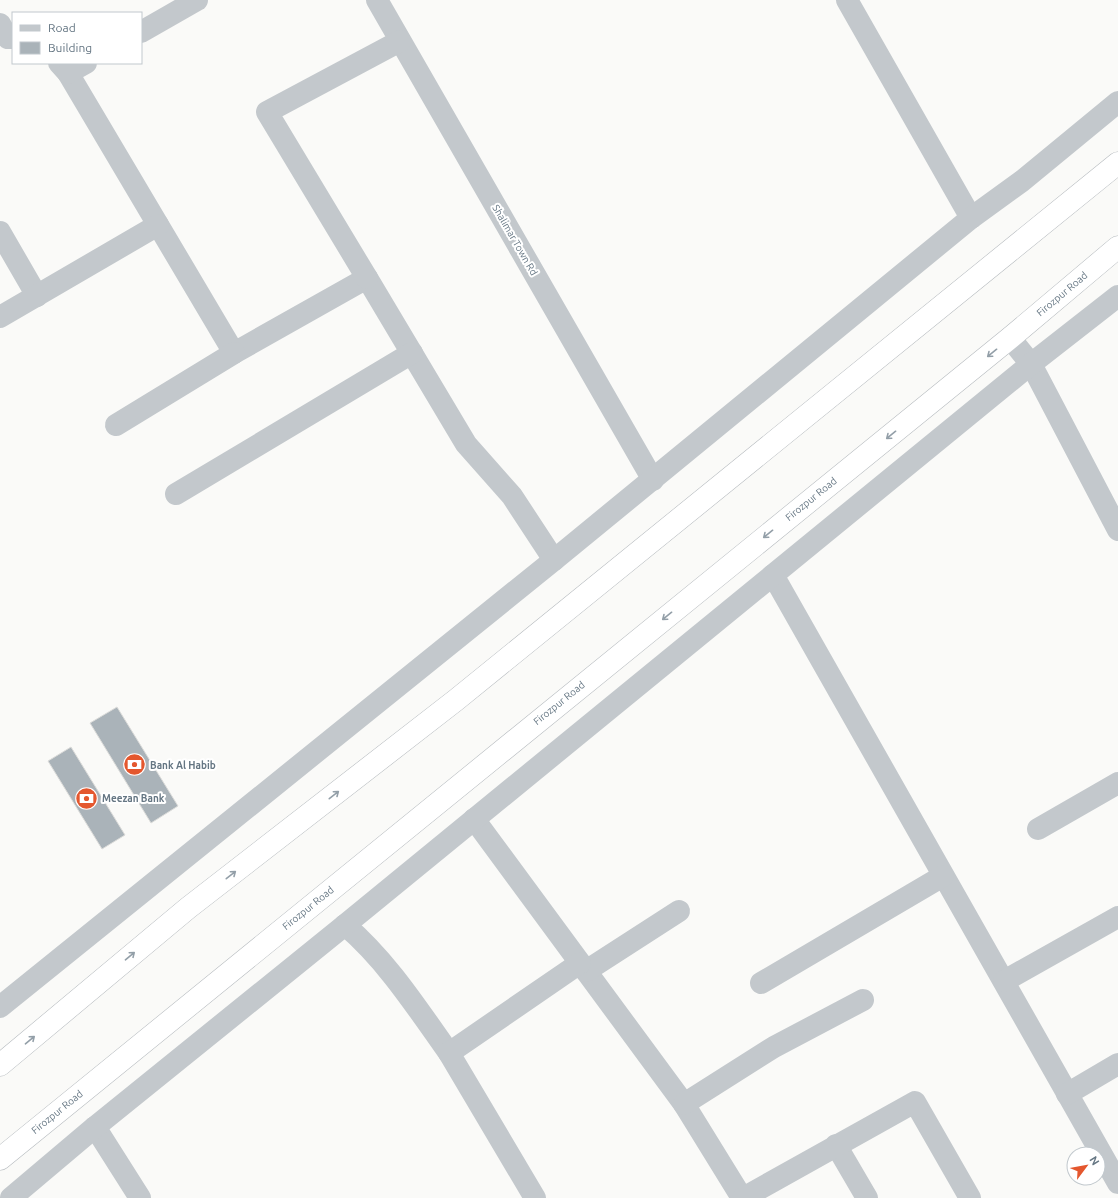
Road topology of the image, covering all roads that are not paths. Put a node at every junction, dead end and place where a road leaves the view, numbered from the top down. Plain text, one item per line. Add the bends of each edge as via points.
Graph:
1 (197, 0) edge
2 (377, 0) edge
3 (847, 0) edge
4 (0, 24) edge
5 (142, 31) edge
6 (12, 38) edge
7 (400, 41) junction
8 (71, 66) edge
9 (1118, 102) edge
10 (1118, 163) edge
11 (971, 218) junction
12 (158, 225) junction
13 (0, 232) edge
14 (1118, 247) edge
15 (367, 278) junction
16 (37, 296) junction
17 (1118, 296) edge
18 (0, 317) edge
19 (1010, 338) junction
20 (234, 353) junction
21 (412, 353) junction
22 (1031, 364) junction
23 (116, 425) dead end
24 (653, 480) junction
25 (176, 494) dead end
26 (1118, 530) edge
27 (554, 560) junction
28 (773, 575) junction
29 (1118, 783) edge
30 (474, 819) junction
31 (1038, 829) dead end
32 (943, 876) junction
33 (679, 911) dead end
34 (1118, 917) edge
35 (345, 926) junction
36 (583, 967) junction
37 (1004, 981) junction
38 (761, 983) dead end
39 (863, 1000) dead end
40 (0, 1007) edge
41 (449, 1053) junction
42 (1118, 1064) edge
43 (0, 1065) edge
44 (1067, 1094) junction
45 (684, 1104) junction
46 (95, 1127) junction
47 (836, 1145) junction
48 (0, 1159) edge
49 (1118, 1183) edge
50 (11, 1198) edge
51 (140, 1198) edge
52 (535, 1198) edge
53 (743, 1198) edge
54 (867, 1198) edge
55 (970, 1198) edge

1 - 5 street
2 - 7 street, Shalimar Town Rd
3 - 11 street
4 - 6 street via 8,38
7 - 15 street via 267,112
7 - 24 street, Shalimar Town Rd
8 - 12 street
9 - 11 street via 1022,181
43 -> 10 highway via 188,908 456,700
11 - 24 street
12 - 16 street
12 - 20 street
13 - 16 street
14 - 19 highway, Firozpur Road
15 - 20 street
15 - 21 street
16 - 18 street
17 - 22 street
19 - 22 street
19 -> 48 highway, Firozpur Road
20 - 23 street
21 - 25 street
21 - 27 street via 466,444 512,496
22 - 26 street
22 - 28 street
24 - 27 street
27 - 40 street
28 - 30 street
28 - 32 street
29 - 31 street
30 - 35 street
30 - 36 street
32 - 37 street
32 - 38 street
33 - 36 street
34 - 37 street
35 - 41 street via 368,945 389,970
35 - 46 street
36 - 41 street
36 - 45 street
37 - 44 street
39 - 45 street via 774,1047
41 - 52 street
42 - 44 street
44 - 49 street
45 - 53 street
46 - 50 street
46 - 51 street
47 - 53 street
47 - 54 street
47 - 55 street via 915,1102

